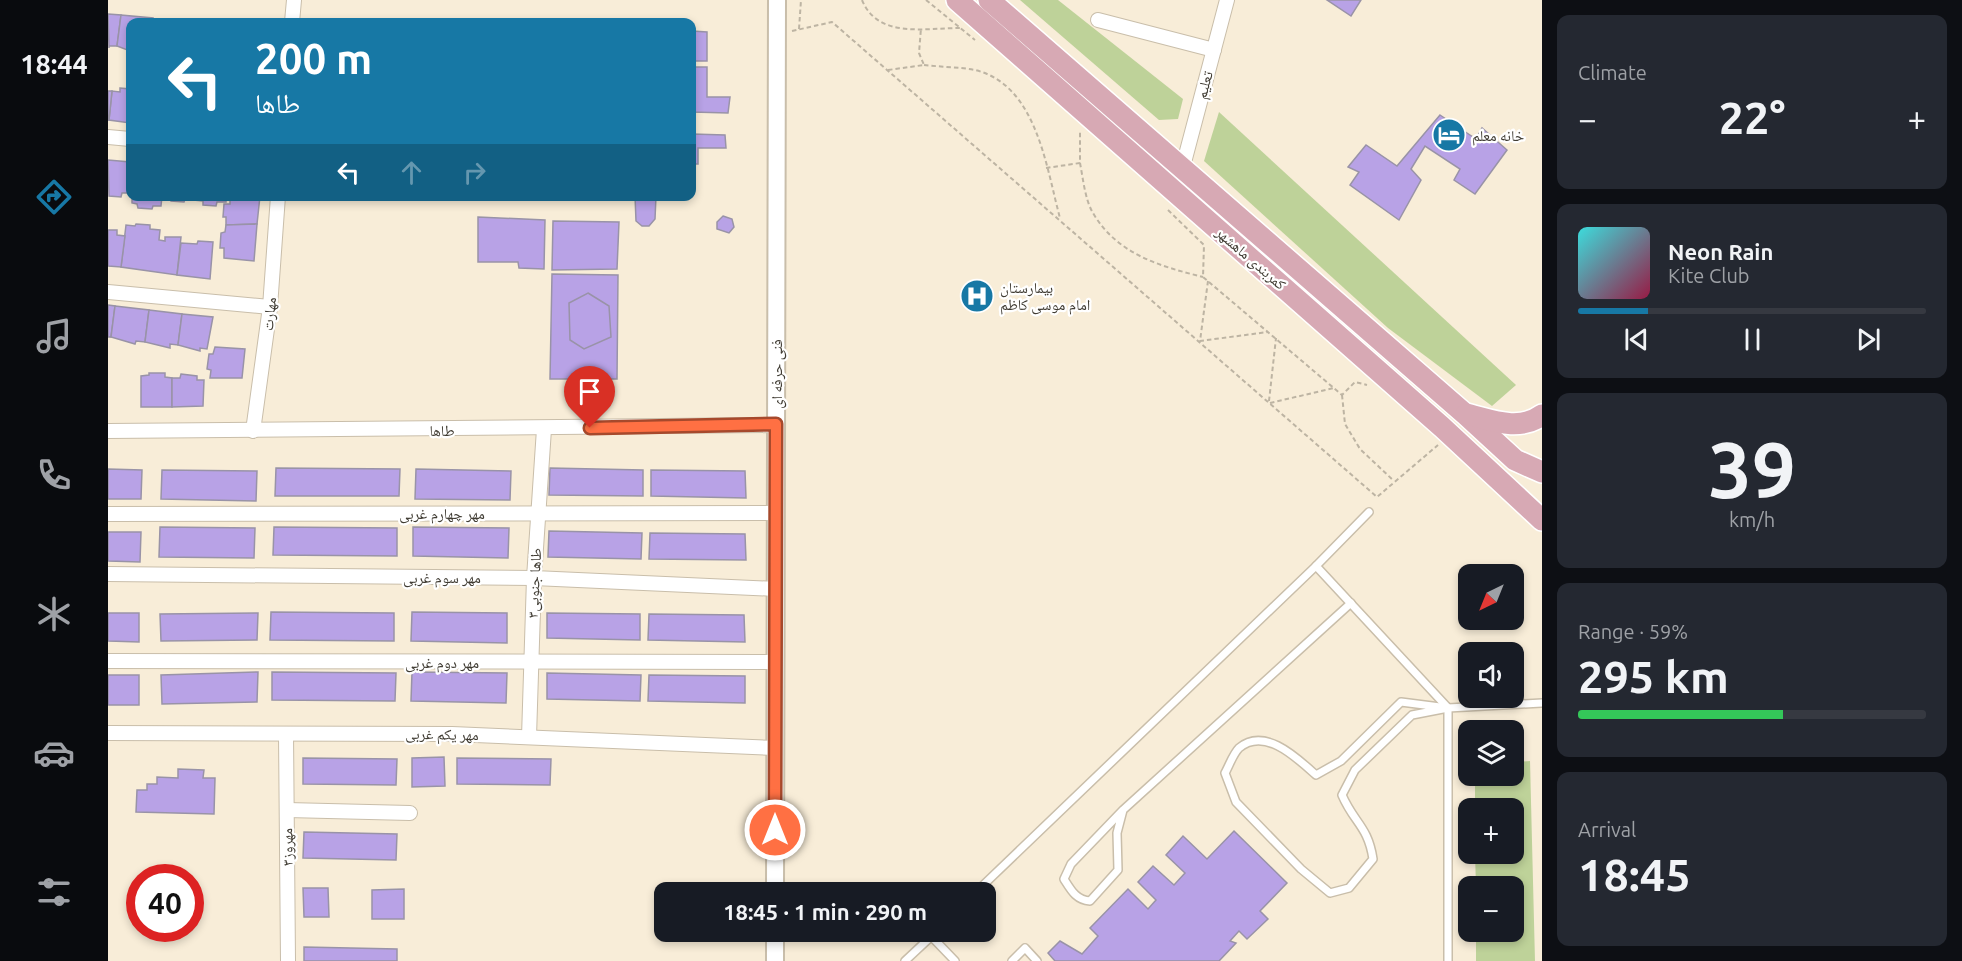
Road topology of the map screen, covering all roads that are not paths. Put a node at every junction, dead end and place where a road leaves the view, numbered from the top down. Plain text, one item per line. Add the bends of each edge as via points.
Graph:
1 (294, 0) edge
2 (777, 0) edge
3 (957, 0) edge
4 (989, 0) edge
5 (1227, 0) edge
6 (292, 18) edge
7 (1098, 20) dead end
8 (1214, 50) junction
9 (108, 137) edge
10 (126, 139) edge
11 (1182, 170) junction
12 (278, 201) edge
13 (108, 292) edge
14 (270, 307) junction
15 (1465, 414) junction
16 (1542, 415) edge
17 (776, 424) junction
18 (544, 429) junction
19 (108, 431) edge
20 (253, 431) junction
21 (1535, 469) edge
22 (1511, 491) junction
23 (1369, 512) dead end
24 (538, 513) junction
25 (776, 513) junction
26 (108, 514) edge
27 (1542, 520) edge
28 (1316, 566) junction
29 (108, 574) edge
30 (534, 578) junction
31 (776, 589) junction
32 (1351, 603) junction
33 (108, 662) edge
34 (531, 662) junction
35 (776, 662) junction
36 (1542, 703) edge
37 (1448, 708) junction
38 (108, 733) edge
39 (286, 734) junction
40 (529, 737) junction
41 (776, 748) junction
42 (286, 810) junction
43 (1123, 810) junction
44 (410, 813) dead end
45 (775, 882) edge
46 (986, 882) edge
47 (775, 942) edge
48 (925, 942) edge
49 (940, 942) edge
50 (288, 961) edge
51 (775, 961) edge
52 (905, 961) edge
53 (955, 961) edge
54 (1012, 961) edge
55 (1037, 961) edge
56 (1448, 961) edge

1 - 6 street
2 - 17 street, فنی حرفه ای
3 - 22 main road, کمربندی ماهشهر via 967,21 1442,427
4 - 11 main road, کمربندی ماهشهر
5 - 8 street, تعلیم
7 - 8 street
8 - 11 street, تعلیم
9 - 10 street
11 - 15 main road, کمربندی ماهشهر
12 - 14 street, مهارت
13 - 14 street
14 - 20 street, مهارت
15 - 16 main road via 1519,424 1532,423
15 - 21 main road, کمربندی ماهشهر via 1515,460
17 - 18 street, طاها
17 - 25 street, فنی حرفه ای
18 - 20 street, طاها
18 - 24 street, طاها جنوبی۳
19 - 20 street, طاها
21 - 22 main road
22 - 27 main road, کمربندی ماهشهر
23 - 28 lane
24 - 25 street, مهر چهارم غربی
24 - 26 street, مهر چهارم غربی
24 - 30 street, طاها جنوبی۳
25 - 31 street, فنی حرفه ای
28 - 32 lane
28 - 46 lane
29 - 30 street, مهر سوم غربی
30 - 31 street, مهر سوم غربی
30 - 34 street, طاها جنوبی۳
31 - 35 street, فنی حرفه ای
32 - 37 lane
32 - 43 lane
33 - 34 street, مهر دوم غربی
34 - 35 street, مهر دوم غربی
34 - 40 street, طاها جنوبی۳
35 - 41 street, فنی حرفه ای
36 - 37 lane
37 - 37 lane via 1412,715 1355,770 1342,795 1348,810 1370,838 1373,859 1349,888 1330,893 1302,869 1236,802 1225,773 1239,748 1259,741 1281,746 1316,775 1341,761 1401,702
37 - 56 lane
38 - 39 street, مهر یکم غربی
39 - 40 street, مهر یکم غربی
39 - 42 street, مهروز۳
40 - 41 street, مهر یکم غربی
41 - 45 street, فنی حرفه ای
42 - 44 street
42 - 50 street, مهروز۳
43 - 43 lane via 1071,864 1064,879 1074,895 1083,900 1089,901 1118,870 1117,833
47 - 51 street
48 - 52 lane
49 - 53 lane
54 - 55 lane via 1025,948

